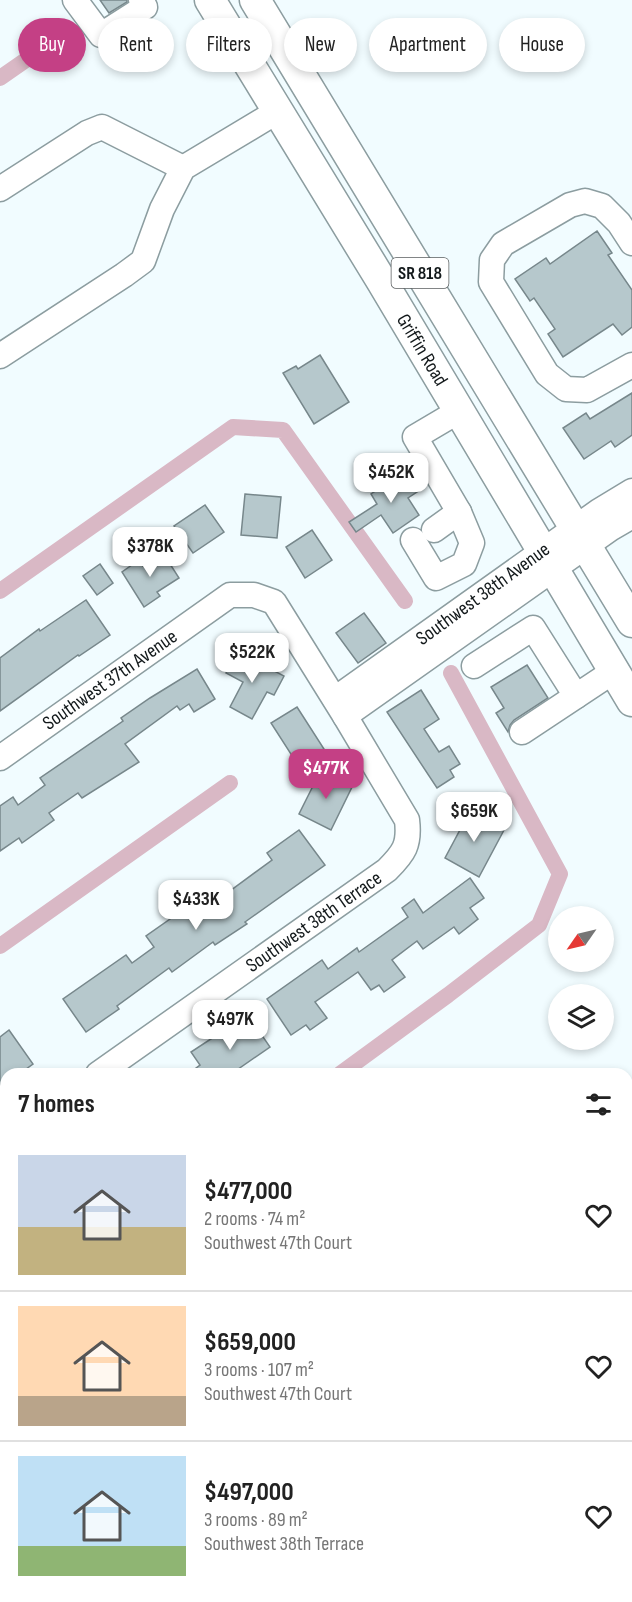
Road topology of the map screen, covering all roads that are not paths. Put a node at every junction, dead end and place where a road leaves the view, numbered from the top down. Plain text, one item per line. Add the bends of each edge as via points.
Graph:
1 (75, 0) edge
2 (141, 0) edge
3 (210, 0) edge
4 (255, 0) edge
5 (278, 111) junction
6 (183, 168) junction
7 (0, 189) edge
8 (632, 243) edge
9 (0, 356) edge
10 (632, 365) edge
11 (459, 411) junction
12 (632, 491) edge
13 (459, 512) junction
14 (632, 516) edge
15 (580, 537) junction
16 (548, 560) junction
17 (632, 622) edge
18 (474, 666) dead end
19 (614, 670) junction
20 (576, 696) junction
21 (632, 700) edge
22 (340, 708) junction
23 (522, 732) dead end
24 (0, 758) edge
25 (106, 1068) edge

1 - 2 street via 101,35 145,7
3 - 5 main road, Griffin Road / SR 818
4 - 15 main road, Griffin Road / SR 818
5 - 6 street
5 - 11 main road, Griffin Road / SR 818
6 - 7 street via 102,127
6 - 9 street via 162,209 143,261
8 - 10 street via 602,206 585,201 570,205 503,244 492,260 490,282 547,374 566,389 587,390
11 - 13 street via 415,437
11 - 16 main road, Griffin Road / SR 818
12 - 15 street, Southwest 38th Avenue
13 - 13 street via 424,535 436,578 464,564 472,543
14 - 15 street, Southwest 38th Avenue
15 - 16 street, Southwest 38th Avenue
15 - 17 main road, Griffin Road / SR 818
16 - 19 main road, Griffin Road / SR 818
16 - 22 street, Southwest 38th Avenue
18 - 20 street via 533,628
19 - 20 street
19 - 21 main road, Griffin Road / SR 818
20 - 23 street
22 - 24 street, Southwest 37th Avenue via 274,602 254,595 230,595
22 - 25 street, Southwest 38th Terrace via 407,820 409,836 402,854 387,870

